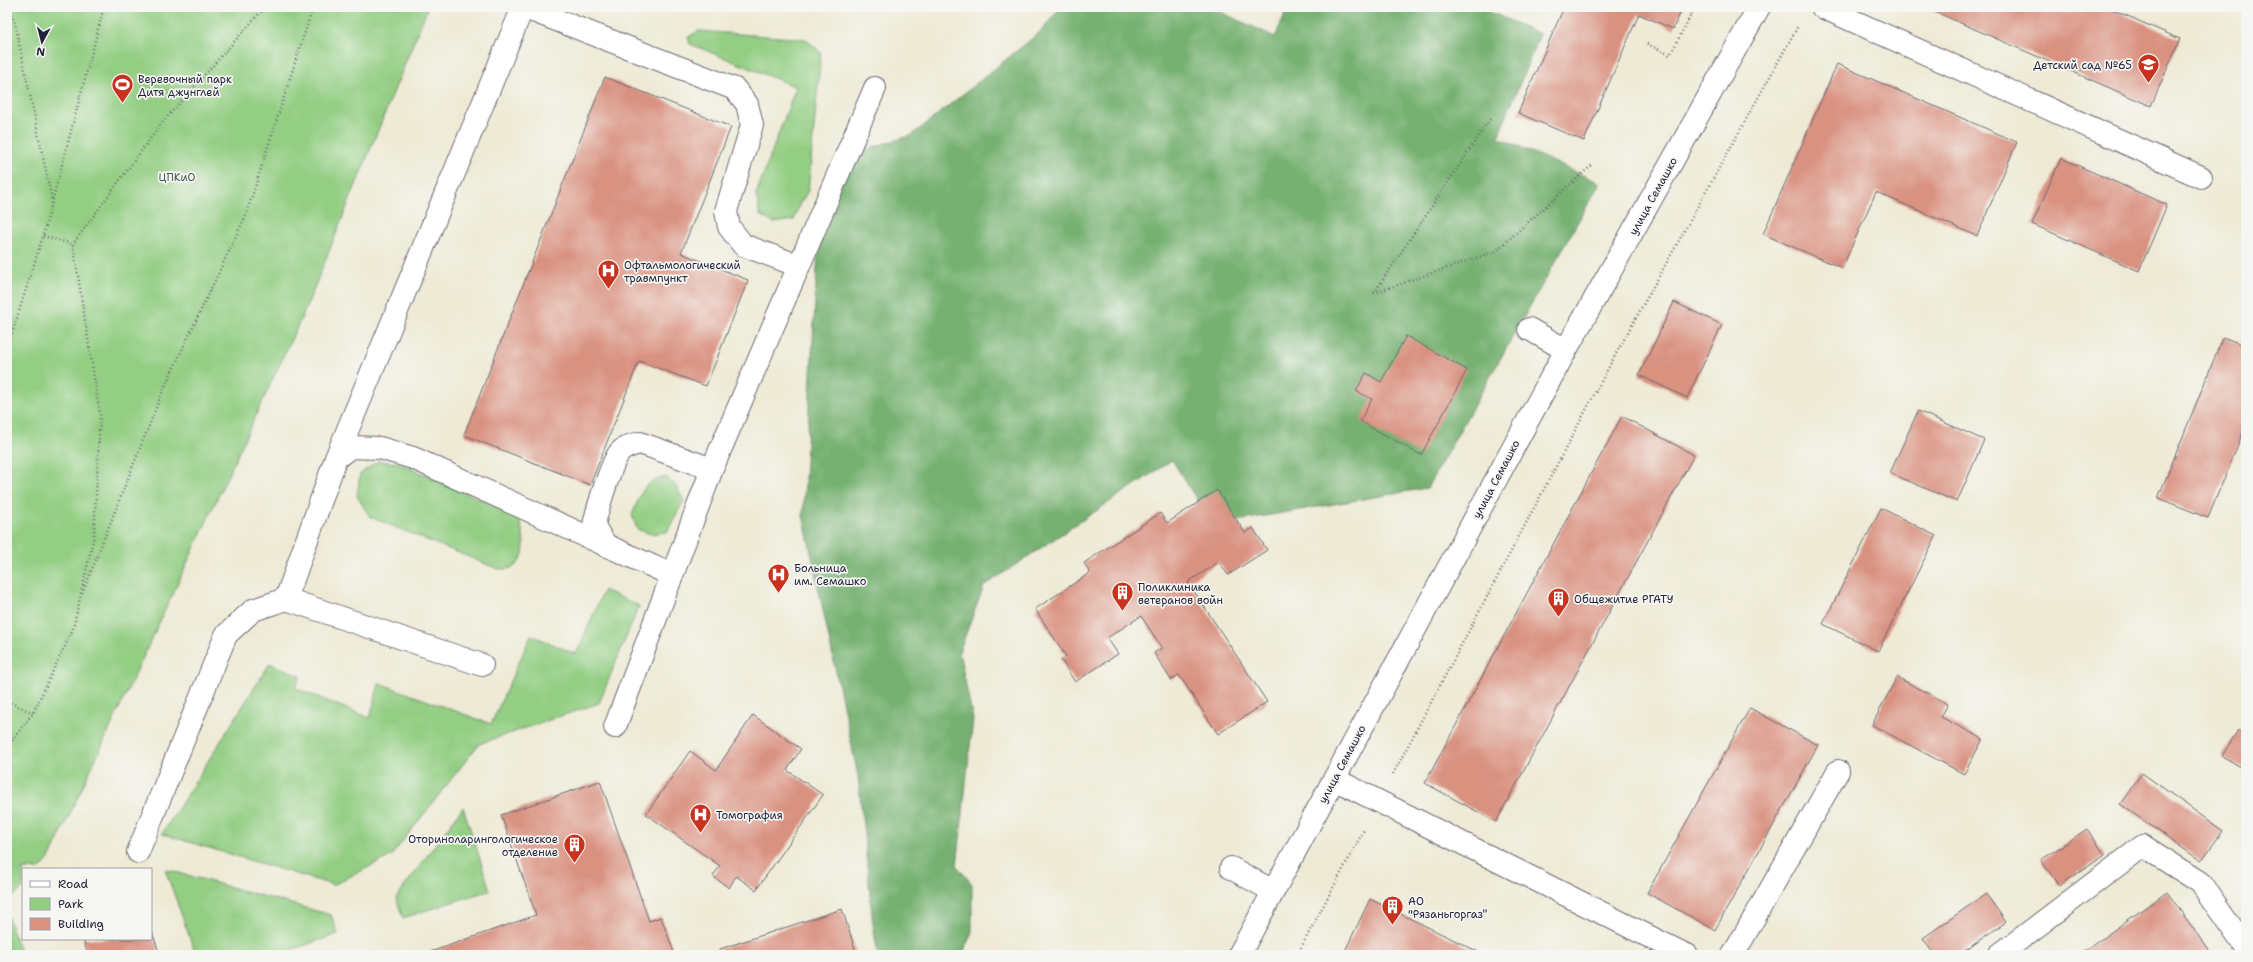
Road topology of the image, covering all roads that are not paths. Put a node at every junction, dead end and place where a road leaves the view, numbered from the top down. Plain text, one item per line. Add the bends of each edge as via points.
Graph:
1 (1759, 7) edge
2 (1822, 7) edge
3 (875, 88) dead end
4 (2201, 177) dead end
5 (799, 266) junction
6 (1529, 329) dead end
7 (1566, 350) junction
8 (336, 458) junction
9 (712, 469) junction
10 (606, 546) junction
11 (672, 575) junction
12 (286, 599) junction
13 (482, 665) dead end
14 (615, 727) dead end
15 (1838, 771) dead end
16 (1334, 779) junction
17 (138, 852) dead end
18 (1231, 868) dead end
19 (1273, 891) junction
20 (2246, 948) edge
21 (1240, 955) edge
22 (1686, 955) edge
23 (1733, 955) edge
24 (1998, 955) edge

1 - 7 street, улица Семашко
2 - 4 street
3 - 5 street
5 - 8 street via 742,245 729,227 726,211 752,125 747,104 735,88 523,7
5 - 9 street
6 - 7 street
7 - 16 street, улица Семашко
8 - 10 street via 351,447 380,448 412,458
8 - 12 street
9 - 10 street via 640,443 629,445 619,453 597,510 594,526
9 - 11 street
10 - 11 street
11 - 14 street
12 - 13 street
12 - 17 street via 253,610 226,635
15 - 23 street
16 - 19 street, улица Семашко
16 - 22 street
18 - 19 street
19 - 21 street, улица Семашко
20 - 24 street via 2200,882 2143,846

